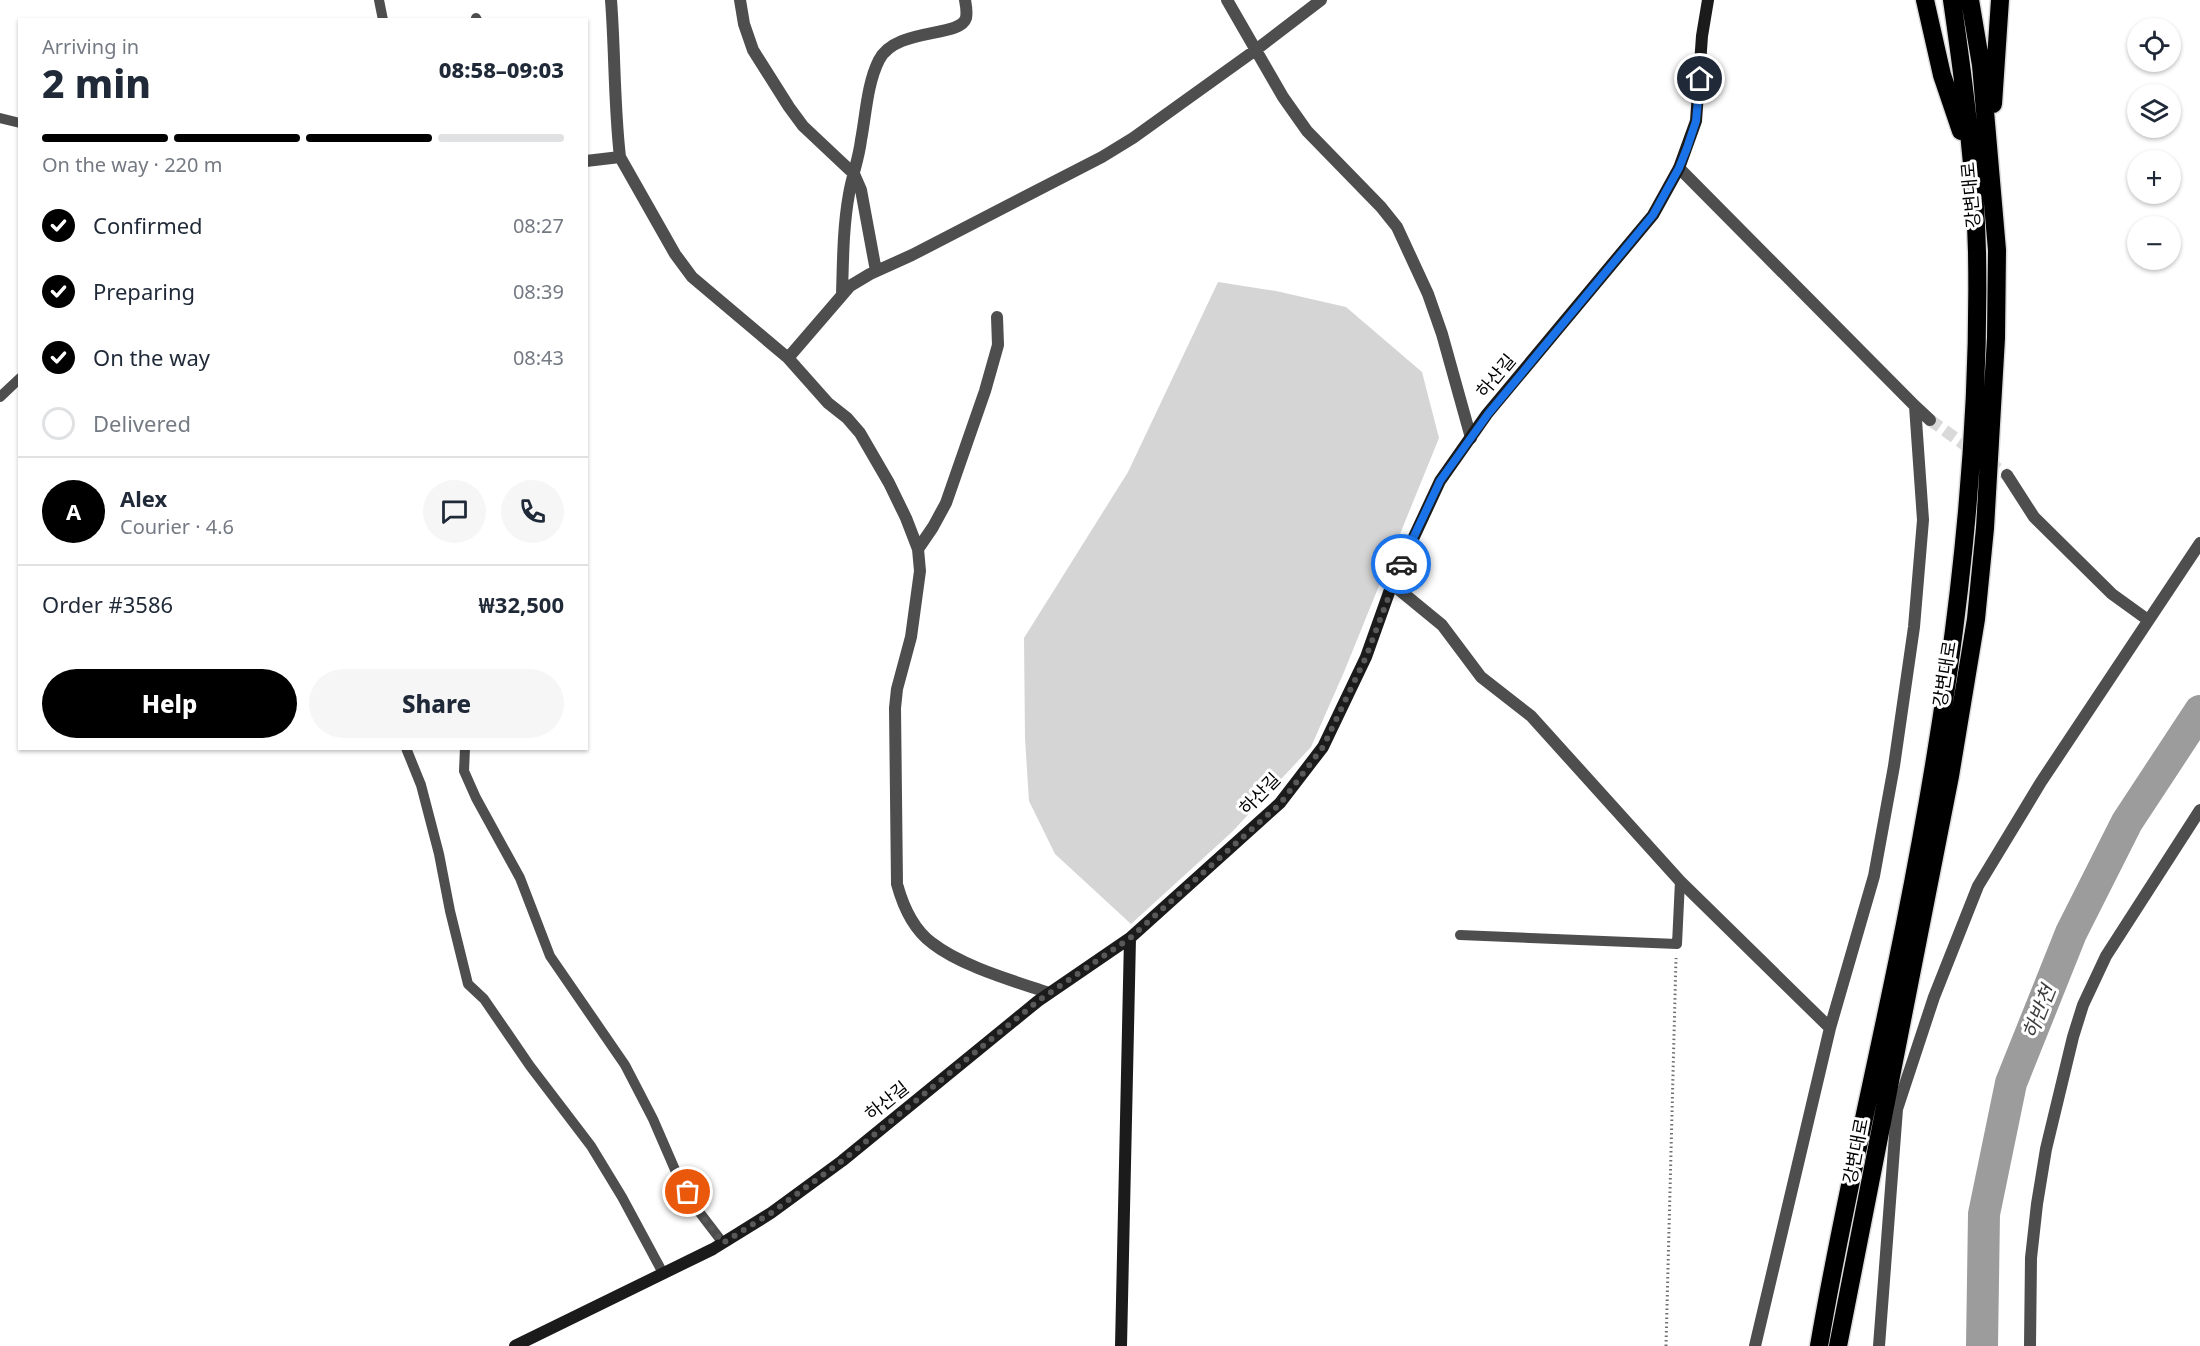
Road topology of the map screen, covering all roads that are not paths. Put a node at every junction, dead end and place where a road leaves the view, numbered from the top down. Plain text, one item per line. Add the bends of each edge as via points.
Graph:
1 (379, 0) edge
2 (611, 0) edge
3 (740, 0) edge
4 (965, 0) edge
5 (1227, 0) edge
6 (1321, 0) edge
7 (1708, 0) edge
8 (1925, 0) edge
9 (1952, 0) edge
10 (1970, 0) edge
11 (2000, 0) edge
12 (383, 18) edge
13 (1257, 49) junction
14 (0, 118) edge
15 (18, 122) edge
16 (620, 157) junction
17 (1981, 160) junction
18 (588, 161) edge
19 (1679, 168) junction
20 (854, 174) junction
21 (876, 271) junction
22 (842, 294) junction
23 (996, 317) dead end
24 (788, 358) junction
25 (18, 380) edge
26 (0, 397) edge
27 (1914, 406) junction
28 (1930, 420) tunnel mouth
29 (1471, 438) junction
30 (2007, 475) tunnel mouth
31 (2200, 543) edge
32 (918, 549) junction
33 (1392, 584) junction
34 (2148, 620) junction
35 (407, 750) edge
36 (465, 750) edge
37 (2200, 810) edge
38 (1680, 881) junction
39 (1460, 935) dead end
40 (1130, 938) junction
41 (1049, 993) junction
42 (1830, 1028) junction
43 (723, 1243) junction
44 (663, 1273) junction
45 (515, 1346) edge
46 (1121, 1346) edge
47 (1755, 1346) edge
48 (1819, 1346) edge
49 (1838, 1346) edge
50 (1879, 1346) edge
51 (2030, 1346) edge

1 - 12 lane
2 - 16 street
3 - 20 street via 753,50 789,107 803,126
4 - 20 street via 966,17 962,25 928,32 885,50 867,99
5 - 13 street
6 - 13 street
7 - 19 street, 하산길 via 1696,121
8 - 17 highway via 1942,75
9 - 17 highway, 강변대로
10 - 17 highway, 강변대로 via 1981,65
11 - 17 highway
13 - 21 street via 1102,157
13 - 29 street via 1307,131 1397,227 1428,294
14 - 15 lane
16 - 18 street
16 - 24 street via 692,277
17 - 48 highway, 강변대로 via 1972,445 1961,573 1908,910
17 - 49 highway, 강변대로 via 1997,250 1990,464 1976,619 1950,776
19 - 27 street
19 - 29 street, 하산길 via 1653,215
20 - 21 street via 861,190
20 - 22 street via 844,225
21 - 22 street
22 - 24 street
23 - 32 street via 998,345 985,392 946,503
24 - 32 street via 860,433 889,483
25 - 26 lane
27 - 28 street
27 - 42 street via 1923,520 1914,627 1874,876
29 - 33 street, 하산길 via 1440,481
30 - 34 street via 2034,517 2112,594
31 - 34 street
32 - 41 street via 921,571 917,600 895,708 897,884 903,907 931,943 1002,977
33 - 38 street via 1442,625 1481,677 1531,716
33 - 40 street, 하산길 via 1366,657 1323,747 1280,804
34 - 50 street via 1978,886 1934,997 1897,1109
35 - 44 lane via 421,785 468,984 484,999 591,1146
36 - 43 lane via 464,771 520,878 550,956 625,1065 676,1172
37 - 51 street via 2106,957 2083,1005 2046,1149 2037,1204 2031,1258
38 - 39 lane via 1677,944
38 - 42 street
40 - 41 street, 하산길
40 - 46 street
41 - 43 street, 하산길 via 842,1161
42 - 47 street
43 - 44 street, 하산길
44 - 45 street, 하산길

